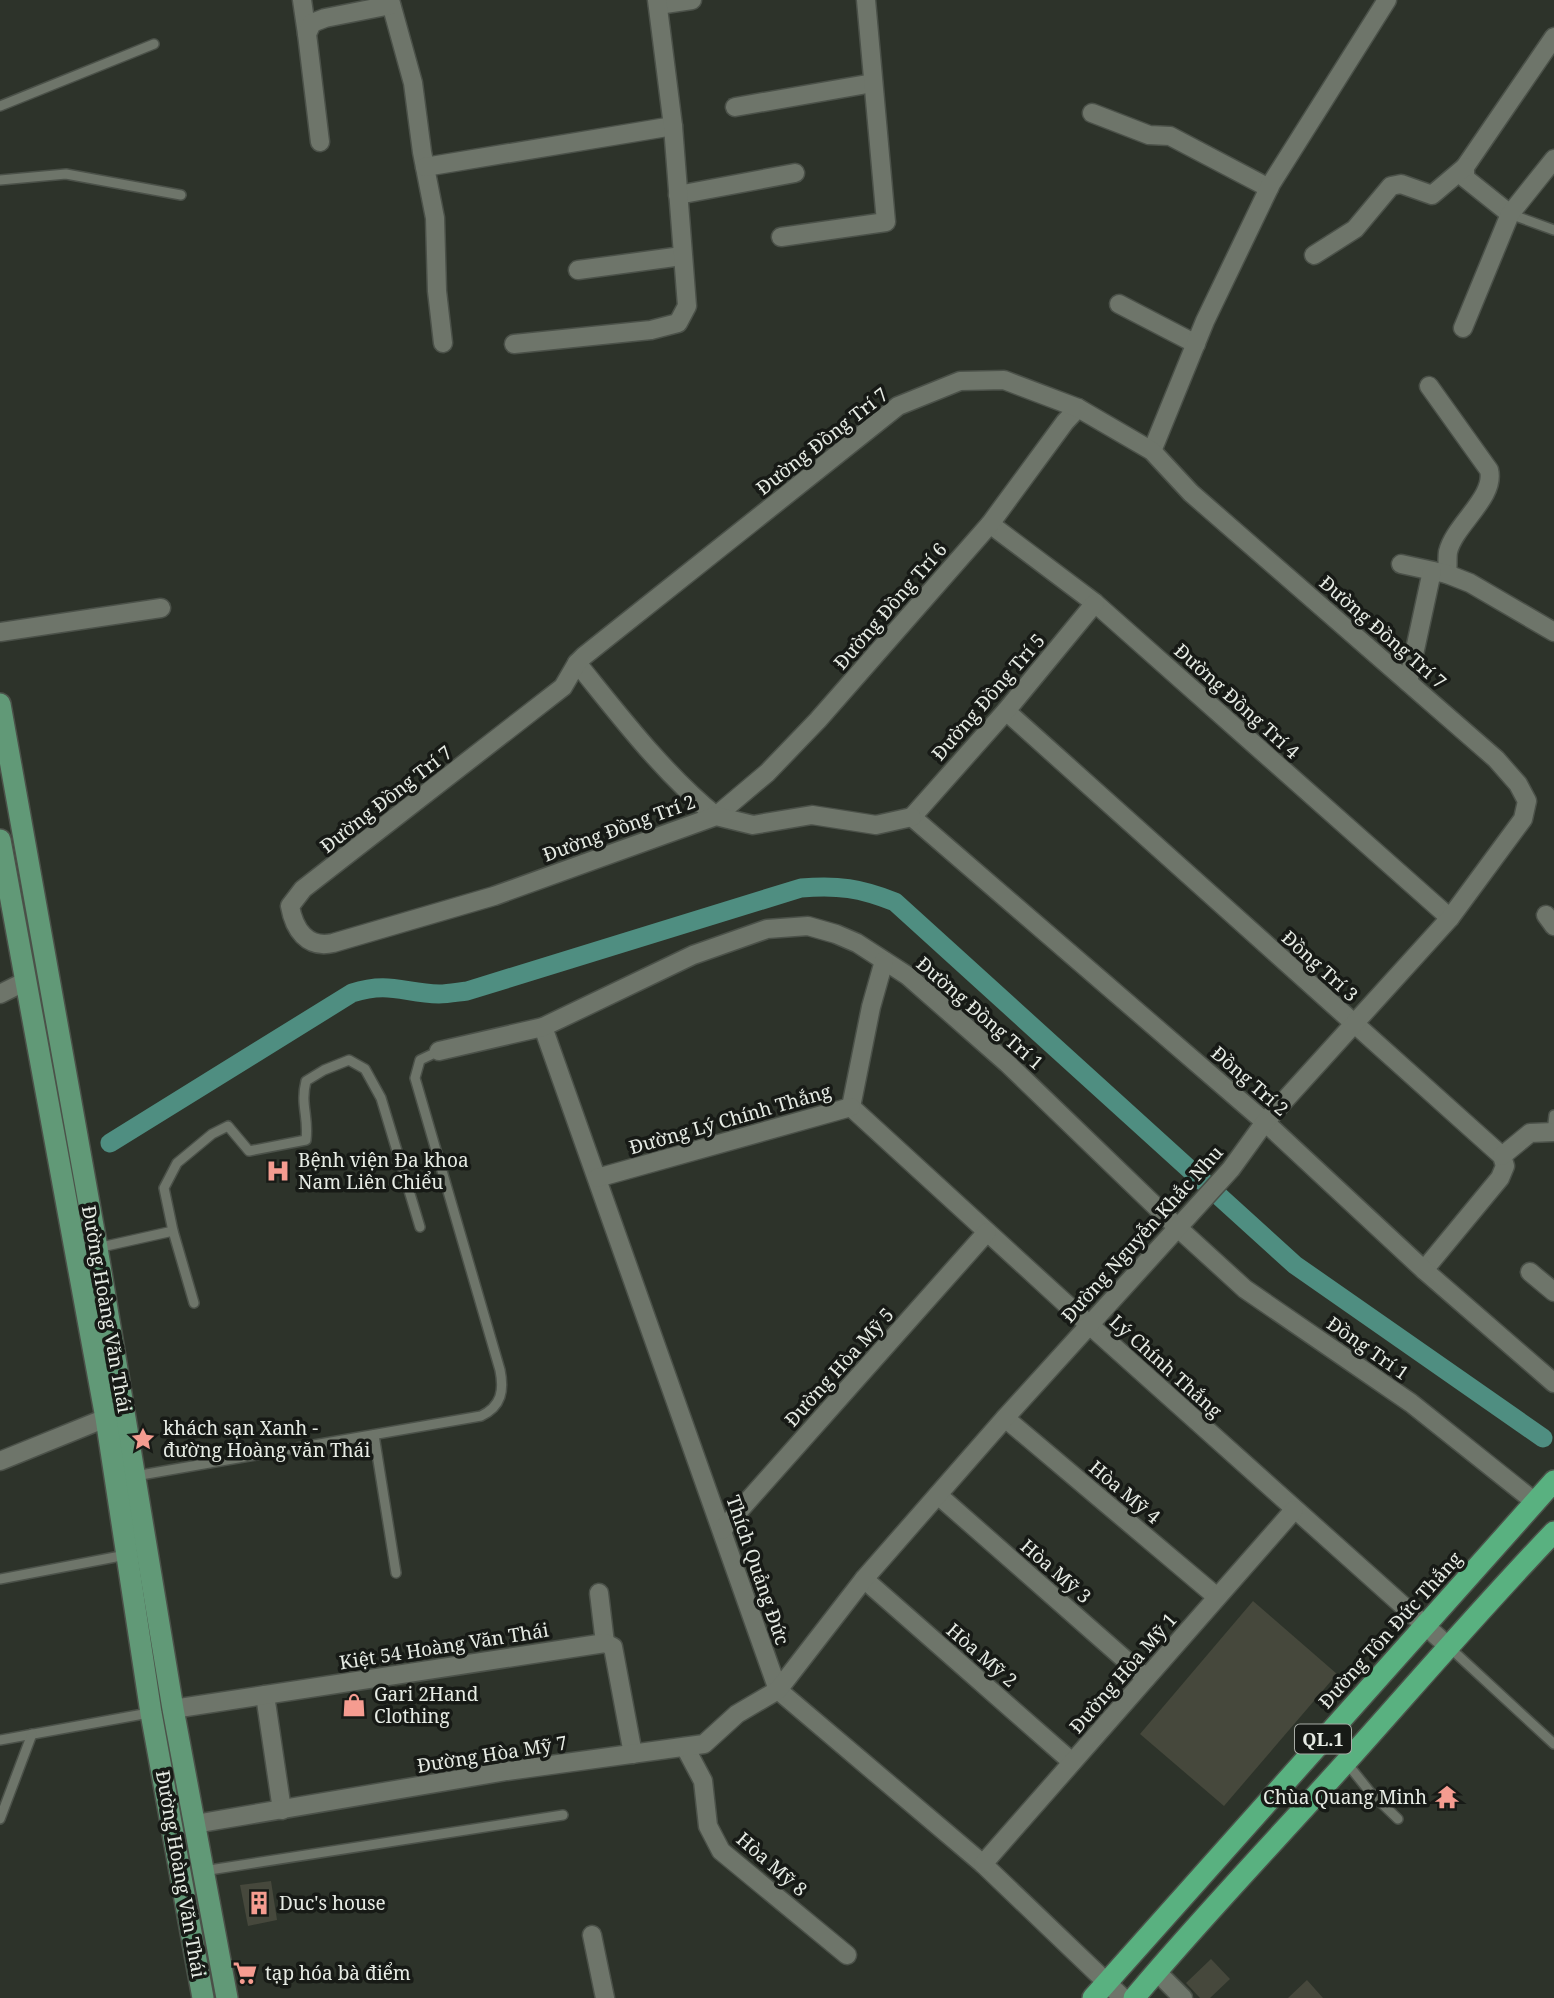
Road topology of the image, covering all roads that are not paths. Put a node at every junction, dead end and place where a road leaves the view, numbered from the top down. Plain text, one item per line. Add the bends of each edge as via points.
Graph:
1 (302, 0) edge
2 (692, 0) edge
3 (866, 0) edge
4 (1387, 0) edge
5 (391, 2) edge
6 (657, 2) edge
7 (307, 34) junction
8 (1554, 37) edge
9 (154, 44) dead end
10 (873, 83) junction
11 (0, 106) edge
12 (735, 107) dead end
13 (1092, 113) dead end
14 (673, 126) junction
15 (320, 142) dead end
16 (1554, 159) edge
17 (425, 167) junction
18 (1465, 167) junction
19 (795, 173) dead end
20 (0, 180) edge
21 (1269, 188) junction
22 (181, 195) dead end
23 (678, 195) junction
24 (1510, 214) junction
25 (1554, 230) edge
26 (781, 237) dead end
27 (1314, 255) dead end
28 (682, 256) junction
29 (578, 270) dead end
30 (1119, 304) dead end
31 (1463, 328) dead end
32 (443, 342) dead end
33 (514, 344) dead end
34 (1196, 344) junction
35 (1429, 386) dead end
36 (1078, 408) junction
37 (1152, 451) junction
38 (990, 524) junction
39 (1401, 564) dead end
40 (1440, 572) junction
41 (1095, 603) junction
42 (161, 608) dead end
43 (0, 632) edge
44 (1554, 632) edge
45 (577, 663) junction
46 (1408, 682) junction
47 (0, 704) edge
48 (1006, 711) junction
49 (1527, 801) joint
50 (716, 816) junction
51 (912, 817) junction
52 (0, 840) edge
53 (1450, 918) junction
54 (346, 939) joint
55 (884, 961) junction
56 (26, 981) junction
57 (0, 994) edge
58 (1353, 1025) junction
59 (543, 1027) junction
60 (439, 1051) joint
61 (851, 1107) junction
62 (1265, 1122) junction
63 (1553, 1126) edge
64 (1502, 1156) junction
65 (597, 1178) junction
66 (1183, 1221) junction
67 (420, 1227) dead end
68 (173, 1231) junction
69 (987, 1232) junction
70 (91, 1256) junction
71 (1424, 1270) junction
72 (1530, 1272) dead end
73 (1554, 1292) edge
74 (194, 1303) dead end
75 (1089, 1325) junction
76 (1554, 1383) edge
77 (106, 1418) junction
78 (1005, 1418) junction
79 (374, 1435) junction
80 (0, 1461) edge
81 (135, 1476) junction
82 (1554, 1481) edge
83 (938, 1495) junction
84 (1535, 1502) junction
85 (1294, 1510) junction
86 (722, 1530) junction
87 (1554, 1532) edge
88 (127, 1554) junction
89 (396, 1573) dead end
90 (0, 1579) edge
91 (864, 1579) junction
92 (599, 1593) dead end
93 (1217, 1597) junction
94 (1424, 1626) junction
95 (606, 1643) junction
96 (1448, 1646) junction
97 (1146, 1678) junction
98 (778, 1690) junction
99 (265, 1695) junction
100 (173, 1709) junction
101 (151, 1713) junction
102 (32, 1734) junction
103 (0, 1740) edge
104 (1554, 1744) edge
105 (685, 1747) junction
106 (633, 1754) junction
107 (1072, 1762) junction
108 (1346, 1762) junction
109 (282, 1810) junction
110 (563, 1815) dead end
111 (0, 1819) edge
112 (1398, 1819) dead end
113 (195, 1824) junction
114 (983, 1864) junction
115 (203, 1871) junction
116 (592, 1935) dead end
117 (847, 1955) dead end
118 (1156, 1971) junction
119 (1107, 1982) junction
120 (203, 1998) edge
121 (227, 1998) edge
122 (606, 1998) edge
123 (1093, 1998) edge
124 (1123, 1998) edge
125 (1134, 1998) edge
126 (1183, 1998) edge

1 - 7 street
2 - 6 street
3 - 10 street
4 - 21 street
5 - 7 street via 325,18 312,23
5 - 17 street via 414,83
6 - 14 street
7 - 15 street
8 - 18 street
9 - 11 lane
10 - 12 street
10 - 26 street via 886,222
13 - 21 street via 1149,135 1170,136
14 - 17 street
14 - 23 street
16 - 24 street
17 - 32 street via 435,218
18 - 24 street via 1465,178
18 - 27 street via 1432,195 1401,184 1391,186 1355,229
19 - 23 street
20 - 22 lane via 66,174
21 - 34 street
23 - 28 street
24 - 25 lane
24 - 31 street
28 - 29 street
28 - 33 street via 687,306 678,323 651,330
30 - 34 street
34 - 37 street
35 - 40 street via 1489,470 1491,482 1458,531
36 - 37 street, Đường Đồng Trí 7
36 - 38 street, Đường Đồng Trí 6
36 - 45 street, Đường Đồng Trí 7 via 1004,380 960,380 898,405
37 - 46 street, Đường Đồng Trí 7 via 1191,493
38 - 41 street, Đường Đồng Trí 4
38 - 50 street, Đường Đồng Trí 6 via 818,720 767,773
39 - 40 street
40 - 44 street via 1470,583
40 - 46 street
41 - 48 street, Đường Đồng Trí 5
41 - 53 street, Đường Đồng Trí 4
42 - 43 street
45 - 50 street via 630,728
45 - 54 street, Đường Đồng Trí 7 via 564,687 303,889 290,906 298,930 322,945
46 - 49 street, Đường Đồng Trí 7 via 1496,759
47 - 70 main road, Đường Hoàng Văn Thái
48 - 51 street, Đường Đồng Trí 5
48 - 58 street, Đồng Trí 3
49 - 53 street, Đường Nguyễn Khắc Nhu via 1522,819
50 - 51 street, Đường Đồng Trí 2 via 753,825 812,815 876,825
50 - 54 street, Đường Đồng Trí 2 via 495,896
51 - 62 street, Đồng Trí 2
52 - 56 main road, Đường Hoàng Văn Thái
53 - 58 street, Đường Nguyễn Khắc Nhu
55 - 59 street, Đường Đồng Trí 1 via 858,943 808,926 768,929 694,955
55 - 61 street, Đường Lý Chính Thắng
55 - 66 street, Đường Đồng Trí 1 via 908,976
56 - 57 street
56 - 70 main road, Đường Hoàng Văn Thái
58 - 62 street, Đường Nguyễn Khắc Nhu
58 - 64 street, Đồng Trí 3
59 - 60 street, Đường Đồng Trí 1
59 - 65 street, Thích Quảng Đức
60 - 79 lane via 420,1060 415,1078 503,1392 495,1406 481,1416
61 - 65 street, Đường Lý Chính Thắng
61 - 69 street, Lý Chính Thắng
62 - 66 street, Đường Nguyễn Khắc Nhu via 1231,1169
62 - 71 street, Đồng Trí 2
63 - 64 street via 1530,1133
64 - 71 street via 1505,1166 1500,1178
65 - 86 street, Thích Quảng Đức
66 - 75 street, Đường Nguyễn Khắc Nhu
66 - 84 street, Đồng Trí 1 via 1245,1289 1411,1403
67 - 68 lane via 381,1098 365,1069 349,1060 306,1080 306,1140 249,1151 228,1126 177,1163 164,1188
68 - 70 lane
68 - 74 lane
69 - 75 street, Lý Chính Thắng
69 - 86 street, Đường Hòa Mỹ 5
70 - 77 main road, Đường Hoàng Văn Thái
70 - 81 main road, Đường Hoàng Văn Thái
71 - 76 street, Đồng Trí 2
72 - 73 street
75 - 78 street, Đường Nguyễn Khắc Nhu
75 - 85 street, Lý Chính Thắng
77 - 80 street
77 - 88 main road, Đường Hoàng Văn Thái
78 - 83 street, Đường Nguyễn Khắc Nhu
78 - 93 street, Hòa Mỹ 4
79 - 81 lane
79 - 89 lane
81 - 100 main road, Đường Hoàng Văn Thái
82 - 84 highway, Đường Tôn Đức Thắng / QL.1
83 - 91 street, Đường Nguyễn Khắc Nhu
83 - 97 street, Hòa Mỹ 3
84 - 94 highway, Đường Tôn Đức Thắng / QL.1
85 - 93 street, Đường Hòa Mỹ 1
85 - 94 street, Lý Chính Thắng
86 - 98 street, Thích Quảng Đức
87 - 96 highway, QL.1
88 - 90 lane
88 - 101 main road, Đường Hoàng Văn Thái
91 - 98 street, Đường Nguyễn Khắc Nhu
91 - 107 street, Hòa Mỹ 2
92 - 95 street
93 - 97 street, Đường Hòa Mỹ 1
94 - 96 street, Lý Chính Thắng
94 - 119 highway, Đường Tôn Đức Thắng / QL.1
95 - 99 street, Kiệt 54 Hoàng Văn Thái
95 - 106 street via 613,1647
96 - 104 lane
96 - 108 highway, QL.1
97 - 107 street, Đường Hòa Mỹ 1
98 - 105 street, Đường Hòa Mỹ 7 via 737,1714 704,1744
98 - 114 street
99 - 100 street, Kiệt 54 Hoàng Văn Thái
99 - 109 street
100 - 113 main road, Đường Hoàng Văn Thái
101 - 102 lane
101 - 120 main road, Đường Hoàng Văn Thái
102 - 103 lane
102 - 111 lane
105 - 106 street, Đường Hòa Mỹ 7
105 - 117 street, Hòa Mỹ 8 via 703,1782 708,1826 721,1851
106 - 109 street, Đường Hòa Mỹ 7
107 - 114 street, Đường Hòa Mỹ 1
108 - 112 lane
108 - 118 highway, QL.1
109 - 113 street, Đường Hòa Mỹ 7
110 - 115 lane
113 - 115 main road, Đường Hoàng Văn Thái
114 - 119 street
115 - 121 main road, Đường Hoàng Văn Thái
116 - 122 street
118 - 125 highway, QL.1
118 - 126 street
119 - 123 highway, Đường Tôn Đức Thắng / QL.1
119 - 124 street

